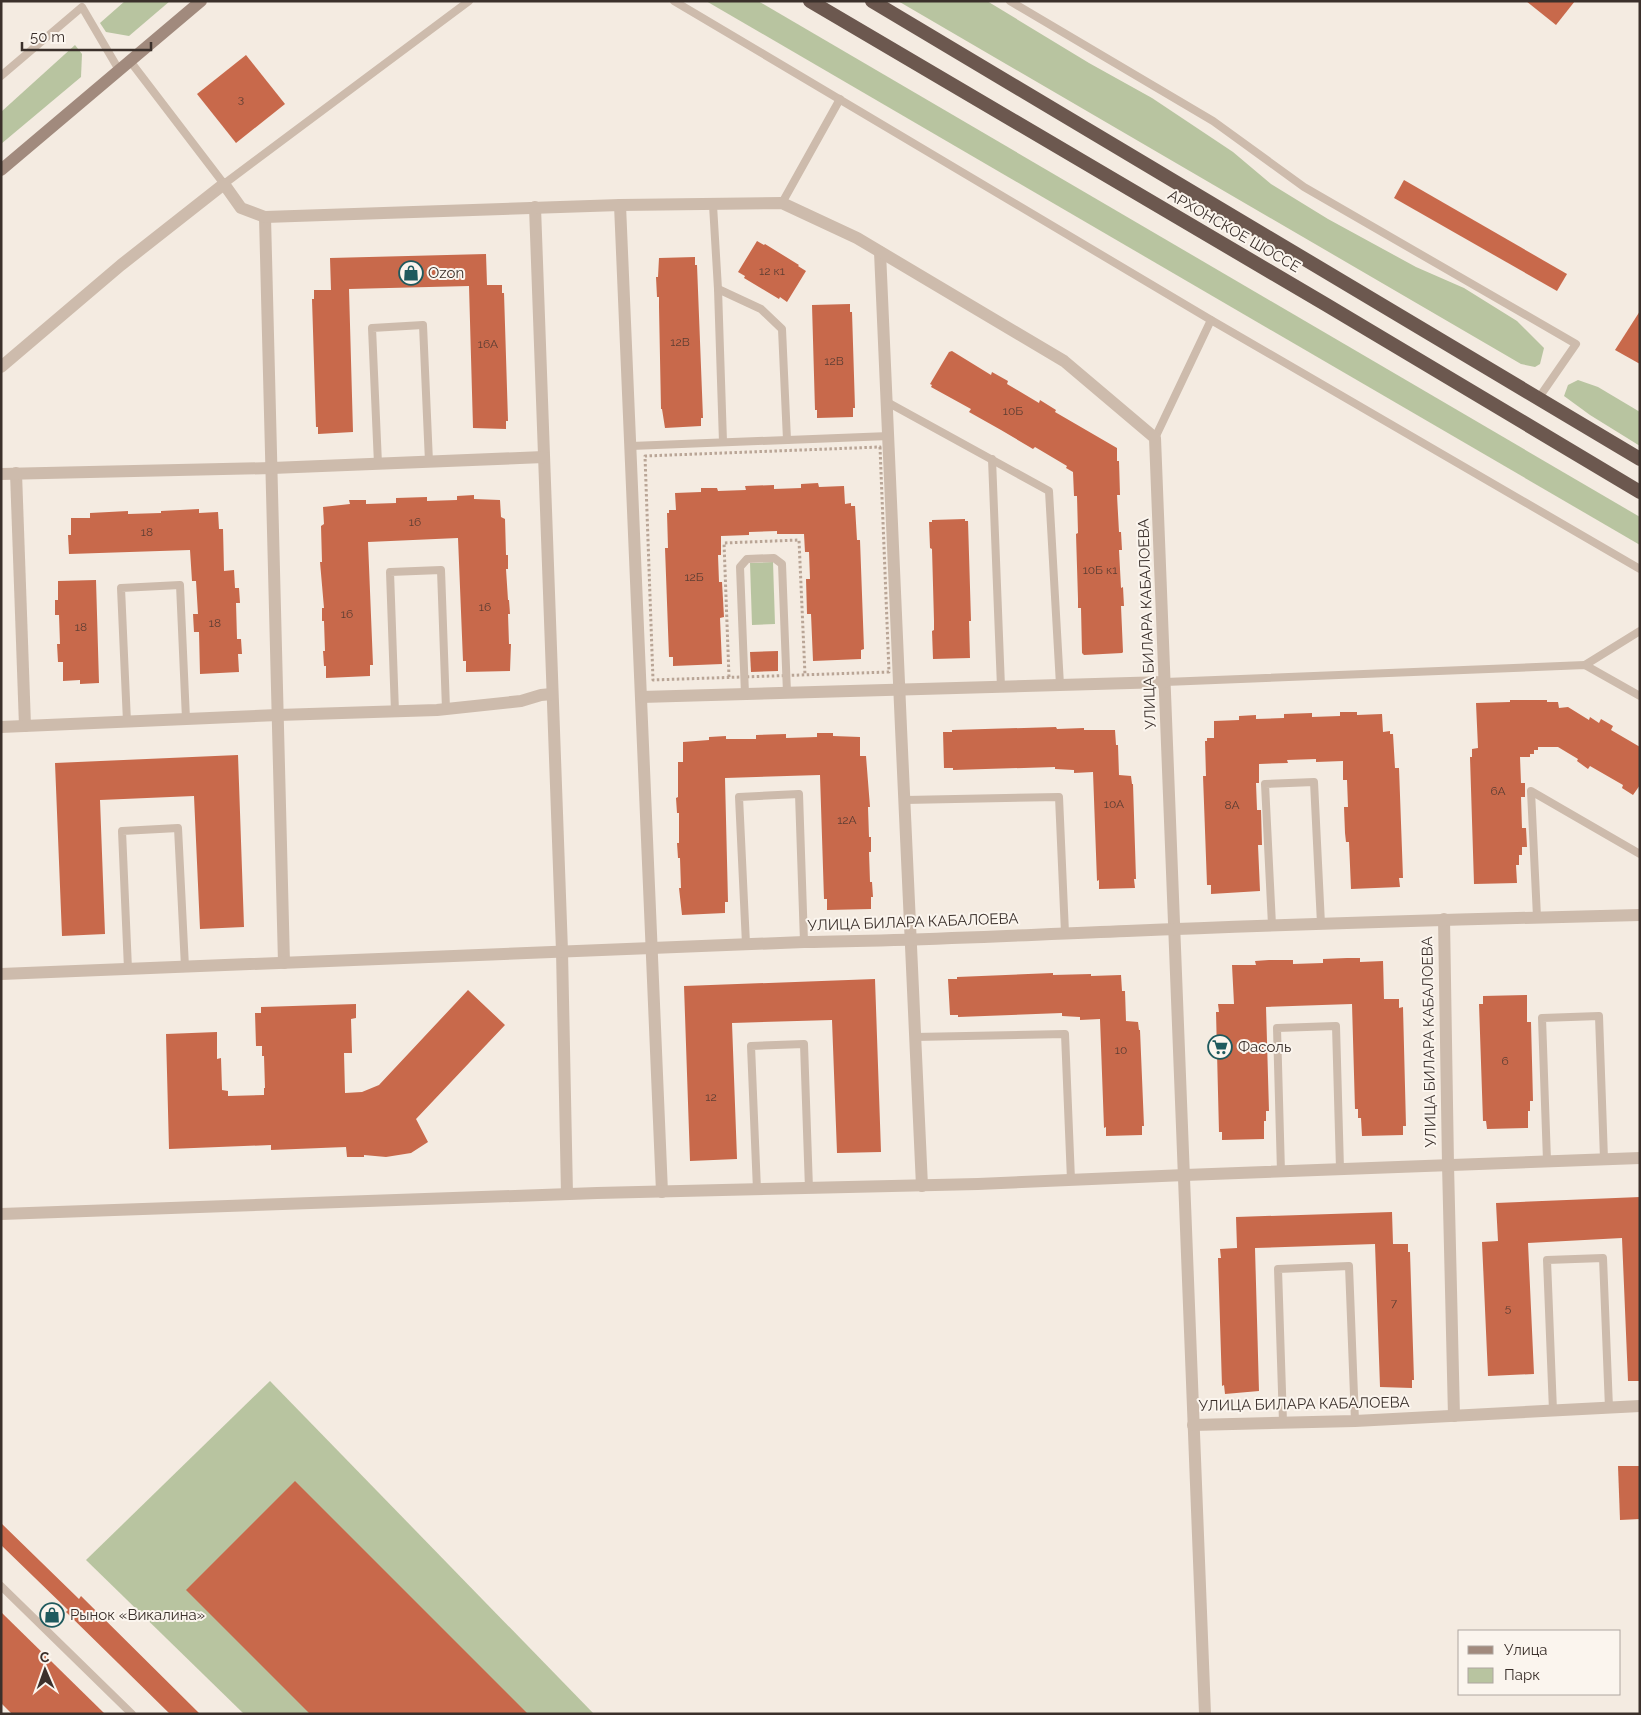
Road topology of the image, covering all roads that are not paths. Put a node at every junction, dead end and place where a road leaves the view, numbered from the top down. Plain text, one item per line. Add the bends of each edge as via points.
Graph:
1 (201, 1) edge
2 (469, 1) edge
3 (674, 1) edge
4 (810, 1) edge
5 (872, 1) edge
6 (1010, 1) edge
7 (80, 4) edge
8 (130, 62) junction
9 (119, 70) junction
10 (1, 76) edge
11 (840, 99) junction
12 (1, 170) edge
13 (224, 184) junction
14 (782, 203) junction
15 (620, 205) junction
16 (714, 205) junction
17 (536, 207) junction
18 (265, 217) junction
19 (880, 252) junction
20 (718, 289) junction
21 (1210, 320) junction
22 (1, 367) edge
23 (1538, 399) junction
24 (887, 402) junction
25 (889, 436) junction
26 (1155, 438) junction
27 (787, 440) junction
28 (723, 442) junction
29 (631, 446) junction
30 (544, 457) junction
31 (992, 459) junction
32 (1640, 459) edge
33 (429, 462) junction
34 (378, 464) junction
35 (272, 468) junction
36 (16, 473) junction
37 (1, 474) edge
38 (1640, 492) edge
39 (1640, 569) edge
40 (1640, 630) edge
41 (1584, 665) junction
42 (1165, 682) junction
43 (1060, 685) junction
44 (1001, 686) junction
45 (900, 689) junction
46 (787, 692) junction
47 (552, 694) junction
48 (745, 694) junction
49 (1640, 696) edge
50 (641, 697) junction
51 (446, 709) junction
52 (395, 712) junction
53 (278, 715) junction
54 (186, 719) junction
55 (126, 722) junction
56 (25, 726) junction
57 (1, 727) edge
58 (905, 800) junction
59 (1640, 854) edge
60 (1640, 915) edge
61 (1537, 917) junction
62 (1444, 920) junction
63 (1321, 924) junction
64 (1272, 926) junction
65 (1175, 929) junction
66 (1064, 933) junction
67 (909, 941) junction
68 (804, 942) junction
69 (746, 944) junction
70 (652, 948) junction
71 (562, 951) junction
72 (284, 963) junction
73 (185, 967) junction
74 (128, 969) junction
75 (1, 974) edge
76 (914, 1037) junction
77 (1640, 1158) edge
78 (1604, 1159) junction
79 (1547, 1161) junction
80 (1448, 1164) junction
81 (1340, 1169) junction
82 (1281, 1172) junction
83 (1185, 1175) junction
84 (1071, 1180) junction
85 (922, 1186) junction
86 (809, 1188) junction
87 (757, 1190) junction
88 (662, 1192) junction
89 (567, 1194) junction
90 (1, 1214) edge
91 (1640, 1406) edge
92 (1609, 1408) junction
93 (1553, 1411) junction
94 (1454, 1416) junction
95 (1355, 1421) junction
96 (1284, 1422) junction
97 (1193, 1425) junction
98 (1, 1586) edge
99 (132, 1714) edge
100 (1205, 1714) edge

1 - 8 main road
2 - 13 lane
3 - 11 lane
4 - 38 highway, АРХОНСКОЕ ШОССЕ
5 - 23 highway, АРХОНСКОЕ ШОССЕ
6 - 23 lane via 1213,121 1304,187 1576,344
7 - 9 lane
7 - 10 lane
8 - 9 main road
8 - 13 lane
9 - 12 main road
11 - 14 lane
11 - 21 lane
13 - 18 street via 241,208
13 - 22 street via 121,265
14 - 16 street
14 - 19 street
15 - 16 street
15 - 17 street
15 - 29 street
16 - 20 lane
17 - 18 street
17 - 30 street
18 - 35 street
19 - 24 street
19 - 26 street via 1064,361
20 - 27 lane via 762,309 782,329
20 - 28 lane
21 - 26 lane
21 - 39 lane
23 - 32 highway, АРХОНСКОЕ ШОССЕ
24 - 25 street
24 - 31 lane
25 - 27 lane
25 - 45 street
26 - 42 street, УЛИЦА БИЛАРА КАБАЛОЕВА
27 - 28 lane
28 - 29 lane
29 - 50 street
30 - 33 street
30 - 47 street
31 - 43 lane via 1049,491
31 - 44 lane
33 - 34 street
33 - 34 lane via 423,325 372,328
34 - 35 street
35 - 36 street
35 - 53 street
36 - 37 street
36 - 56 street
40 - 41 lane
41 - 42 lane
41 - 49 lane
42 - 43 street
42 - 65 street, УЛИЦА БИЛАРА КАБАЛОЕВА
43 - 44 street
44 - 45 street
45 - 46 street
45 - 58 street
46 - 48 street
46 - 48 lane via 782,564 774,558 747,559 740,567
47 - 51 street via 521,701
47 - 71 street
48 - 50 street
50 - 70 street
51 - 52 street
51 - 52 lane via 441,570 390,572
52 - 53 street
53 - 54 street
53 - 72 street
54 - 55 street
54 - 55 lane via 180,585 121,588
55 - 56 street
56 - 57 street
58 - 66 lane via 1059,797
58 - 67 street
59 - 61 lane via 1531,791
60 - 61 street, УЛИЦА БИЛАРА КАБАЛОЕВА
61 - 62 street, УЛИЦА БИЛАРА КАБАЛОЕВА
62 - 63 street, УЛИЦА БИЛАРА КАБАЛОЕВА
62 - 80 street, УЛИЦА БИЛАРА КАБАЛОЕВА
63 - 64 street, УЛИЦА БИЛАРА КАБАЛОЕВА
63 - 64 lane via 1314,782 1265,784
64 - 65 street, УЛИЦА БИЛАРА КАБАЛОЕВА
65 - 66 street, УЛИЦА БИЛАРА КАБАЛОЕВА
65 - 83 street, УЛИЦА БИЛАРА КАБАЛОЕВА
66 - 67 street, УЛИЦА БИЛАРА КАБАЛОЕВА
67 - 68 street, УЛИЦА БИЛАРА КАБАЛОЕВА
67 - 76 street
68 - 69 street, УЛИЦА БИЛАРА КАБАЛОЕВА
68 - 69 lane via 799,794 739,797
69 - 70 street, УЛИЦА БИЛАРА КАБАЛОЕВА
70 - 71 street, УЛИЦА БИЛАРА КАБАЛОЕВА
70 - 88 street
71 - 72 street, УЛИЦА БИЛАРА КАБАЛОЕВА
71 - 89 street
72 - 73 street, УЛИЦА БИЛАРА КАБАЛОЕВА
73 - 74 street, УЛИЦА БИЛАРА КАБАЛОЕВА
73 - 74 lane via 178,828 122,831
74 - 75 street, УЛИЦА БИЛАРА КАБАЛОЕВА
76 - 84 lane via 1065,1034
76 - 85 street
77 - 78 street, УЛИЦА БИЛАРА КАБАЛОЕВА
78 - 79 street, УЛИЦА БИЛАРА КАБАЛОЕВА
78 - 79 lane via 1599,1016 1542,1018
79 - 80 street, УЛИЦА БИЛАРА КАБАЛОЕВА
80 - 81 street, УЛИЦА БИЛАРА КАБАЛОЕВА
80 - 94 street, УЛИЦА БИЛАРА КАБАЛОЕВА
81 - 82 street, УЛИЦА БИЛАРА КАБАЛОЕВА
81 - 82 lane via 1336,1026 1277,1028
82 - 83 street, УЛИЦА БИЛАРА КАБАЛОЕВА
83 - 84 street
83 - 97 street, УЛИЦА БИЛАРА КАБАЛОЕВА
84 - 85 street
85 - 86 street
86 - 87 street
86 - 87 lane via 804,1044 752,1046
87 - 88 street
88 - 89 street
89 - 90 street
91 - 92 street, УЛИЦА БИЛАРА КАБАЛОЕВА
92 - 93 street, УЛИЦА БИЛАРА КАБАЛОЕВА
92 - 93 lane via 1603,1258 1547,1260
93 - 94 street, УЛИЦА БИЛАРА КАБАЛОЕВА
94 - 95 street, УЛИЦА БИЛАРА КАБАЛОЕВА
95 - 96 street, УЛИЦА БИЛАРА КАБАЛОЕВА
95 - 96 lane via 1349,1266 1278,1269
96 - 97 street, УЛИЦА БИЛАРА КАБАЛОЕВА
97 - 100 street
98 - 99 lane

